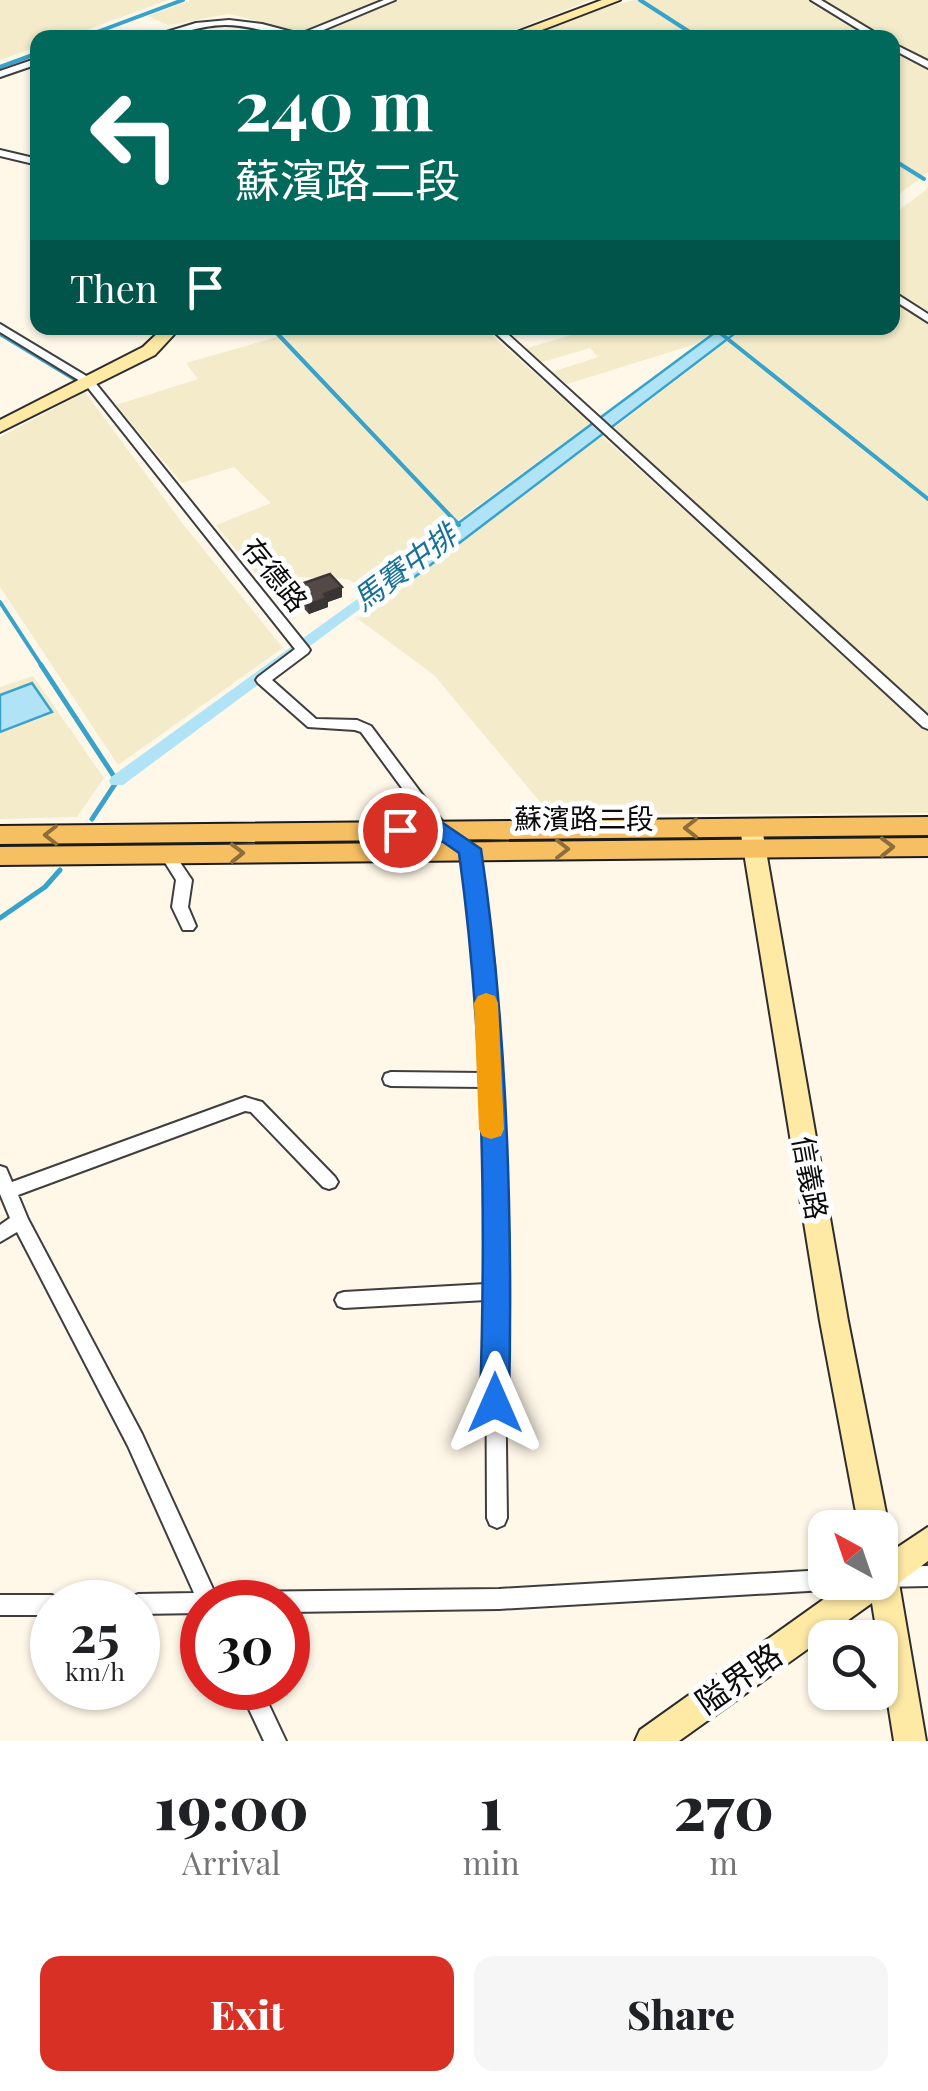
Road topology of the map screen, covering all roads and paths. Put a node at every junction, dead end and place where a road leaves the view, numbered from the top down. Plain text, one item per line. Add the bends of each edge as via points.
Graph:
1 (391, 0) edge
2 (614, 0) edge
3 (815, 0) edge
4 (176, 30) edge
5 (274, 30) edge
6 (320, 30) edge
7 (533, 30) edge
8 (866, 30) edge
9 (900, 49) edge
10 (30, 64) edge
11 (928, 65) edge
12 (0, 74) edge
13 (0, 153) edge
14 (30, 162) edge
15 (900, 300) edge
16 (928, 319) edge
17 (0, 327) edge
18 (165, 335) edge
19 (504, 335) edge
20 (90, 382) junction
21 (0, 427) edge
22 (928, 724) edge
23 (928, 826) edge
24 (440, 829) junction
25 (0, 835) edge
26 (753, 838) junction
27 (928, 847) edge
28 (470, 849) junction
29 (166, 854) junction
30 (0, 856) edge
31 (188, 926) dead end
32 (391, 1080) dead end
33 (489, 1080) junction
34 (4, 1182) edge
35 (329, 1182) dead end
36 (20, 1222) junction
37 (0, 1234) edge
38 (498, 1292) junction
39 (344, 1300) dead end
40 (871, 1510) edge
41 (497, 1518) dead end
42 (928, 1542) edge
43 (898, 1563) edge
44 (898, 1575) edge
45 (928, 1576) edge
46 (196, 1580) edge
47 (808, 1581) edge
48 (846, 1600) edge
49 (884, 1600) edge
50 (310, 1601) edge
51 (0, 1605) edge
52 (30, 1605) edge
53 (260, 1710) edge
54 (903, 1736) edge
55 (275, 1741) edge
56 (651, 1741) edge

1 - 6 street
2 - 7 street
3 - 8 street
4 - 5 street via 230,20
9 - 11 street
10 - 12 street
13 - 14 street
15 - 16 street
17 - 20 street, 存德路
18 - 20 street via 150,351
19 - 22 street
20 - 21 street
20 - 24 street, 存德路 via 302,650 263,680 314,724 366,729
23 - 26 main road, 蘇濱路二段
24 -> 25 main road, 蘇濱路二段
26 -> 24 main road, 蘇濱路二段
24 - 28 street
26 -> 27 main road, 蘇濱路二段
28 -> 26 main road, 蘇濱路二段
26 - 40 street, 信義路
29 -> 28 main road, 蘇濱路二段
28 - 33 street via 486,960
29 - 30 main road, 蘇濱路二段
29 - 31 street via 184,880 180,907
32 - 33 street
33 - 38 street
34 - 35 street via 245,1104
34 - 36 street
36 - 37 street
36 - 46 street via 135,1440
38 - 39 street
38 - 41 street
42 - 43 street, 隘界路
44 - 45 street
47 - 50 street via 499,1599
48 - 56 street, 隘界路
49 - 54 street
51 - 52 street
53 - 55 street

